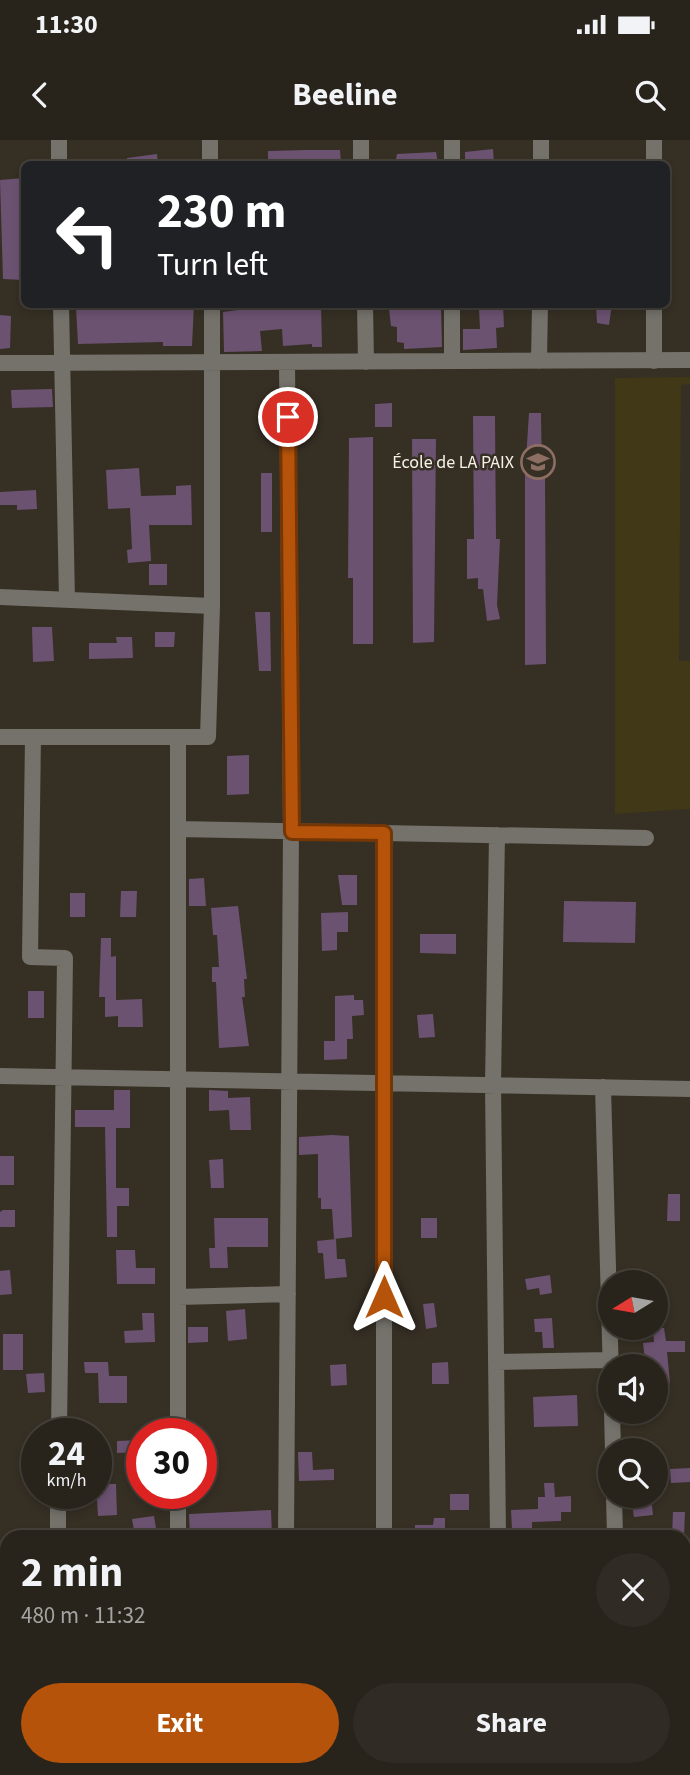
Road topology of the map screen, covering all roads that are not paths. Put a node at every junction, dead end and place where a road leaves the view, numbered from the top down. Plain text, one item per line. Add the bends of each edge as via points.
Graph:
1 (59, 140) edge
2 (210, 140) edge
3 (361, 140) edge
4 (452, 140) edge
5 (541, 140) edge
6 (654, 140) edge
7 (59, 161) edge
8 (210, 161) edge
9 (361, 161) edge
10 (452, 161) edge
11 (541, 161) edge
12 (654, 161) edge
13 (61, 308) edge
14 (212, 308) edge
15 (365, 308) edge
16 (452, 308) edge
17 (540, 308) edge
18 (654, 308) edge
19 (690, 360) edge
20 (452, 361) junction
21 (539, 361) junction
22 (654, 361) junction
23 (62, 362) junction
24 (212, 362) junction
25 (287, 362) junction
26 (366, 362) junction
27 (0, 363) edge
28 (0, 597) edge
29 (67, 600) junction
30 (212, 606) junction
31 (0, 737) edge
32 (33, 737) junction
33 (178, 737) junction
34 (178, 830) junction
35 (292, 832) junction
36 (384, 833) junction
37 (497, 835) junction
38 (646, 838) dead end
39 (0, 1076) edge
40 (64, 1078) junction
41 (178, 1080) junction
42 (290, 1082) junction
43 (384, 1083) junction
44 (493, 1085) junction
45 (603, 1087) junction
46 (690, 1089) edge
47 (288, 1294) junction
48 (178, 1297) junction
49 (611, 1354) edge
50 (496, 1362) junction
51 (598, 1367) edge
52 (59, 1418) edge
53 (178, 1418) edge
54 (614, 1508) edge
55 (58, 1509) edge
56 (178, 1509) edge
57 (58, 1530) edge
58 (178, 1530) edge
59 (286, 1530) edge
60 (384, 1530) edge
61 (498, 1530) edge
62 (615, 1530) edge

1 - 7 street
2 - 8 street
3 - 9 street
4 - 10 street
5 - 11 street
6 - 12 street
13 - 23 street
14 - 24 street
15 - 26 street
16 - 20 street
17 - 21 street
18 - 22 street
19 - 22 street
20 - 21 street
20 - 26 street
21 - 22 street
23 - 24 street
23 - 27 street
23 - 29 street
24 - 25 street
24 - 30 street
25 - 26 street
25 - 35 street
28 - 29 street
29 - 30 street
30 - 33 street via 208,737
31 - 32 street
32 - 33 street
32 - 40 street via 30,957 65,958
33 - 34 street
34 - 35 street
34 - 41 street
35 - 36 street
35 - 42 street
36 - 37 street
36 - 43 street
37 - 38 street
37 - 44 street
39 - 40 street
40 - 41 street
40 - 52 street
41 - 42 street
41 - 48 street
42 - 43 street
42 - 47 street
43 - 44 street
43 - 60 street
44 - 45 street
44 - 50 street
45 - 46 street
45 - 49 street
47 - 48 street
47 - 59 street
48 - 53 street
50 - 51 street
50 - 61 street
54 - 62 street
55 - 57 street
56 - 58 street

